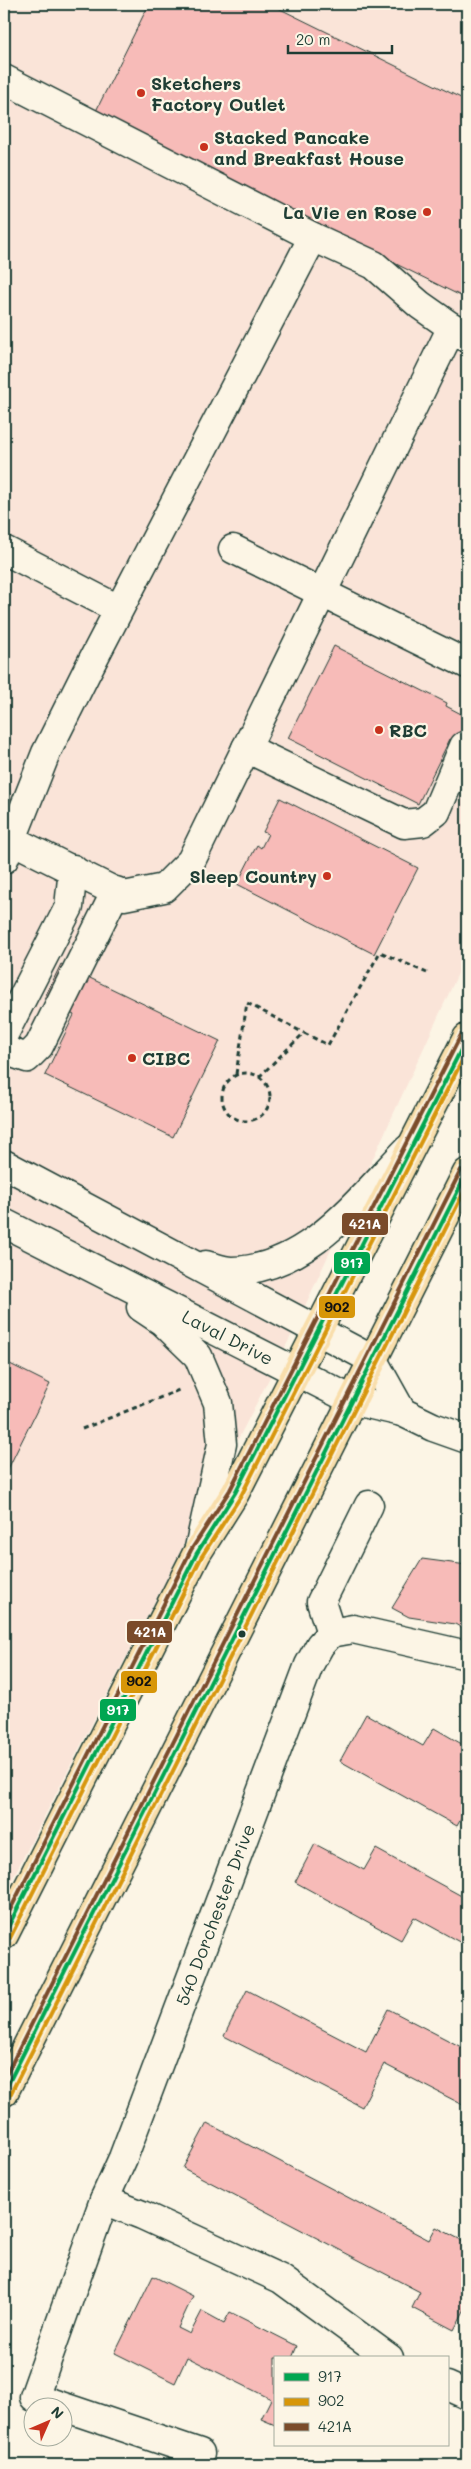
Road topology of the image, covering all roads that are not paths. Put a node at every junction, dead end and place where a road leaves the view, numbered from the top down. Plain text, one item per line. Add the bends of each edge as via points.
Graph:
1 (4, 79) edge
2 (313, 237) junction
3 (460, 333) edge
4 (233, 549) dead end
5 (4, 550) edge
6 (322, 593) junction
7 (118, 609) junction
8 (467, 664) edge
9 (464, 746) dead end
10 (246, 748) junction
11 (8, 850) edge
12 (73, 870) junction
13 (116, 891) junction
14 (4, 1034) edge
15 (467, 1038) edge
16 (4, 1048) edge
17 (412, 1144) junction
18 (4, 1164) edge
19 (467, 1173) edge
20 (4, 1224) edge
21 (59, 1251) junction
22 (184, 1259) junction
23 (316, 1330) junction
24 (374, 1360) junction
25 (297, 1371) junction
26 (354, 1401) junction
27 (402, 1412) junction
28 (467, 1439) edge
29 (370, 1505) dead end
30 (198, 1553) junction
31 (331, 1633) junction
32 (467, 1655) edge
33 (4, 1935) edge
34 (4, 2092) edge
35 (104, 2200) junction
36 (386, 2356) edge
37 (448, 2386) edge
38 (467, 2395) edge
39 (200, 2452) dead end

1 - 2 street
2 - 3 street via 374,265 420,305
2 - 7 street
3 - 6 street
4 - 6 street
5 - 7 street
6 - 8 street
6 - 10 street
7 - 11 street via 46,753
9 - 10 street via 436,812 423,822 404,824
10 - 13 street via 191,861 164,888 124,896
11 - 12 street
12 - 13 street
12 - 14 street via 69,907
13 - 16 street via 39,1046 27,1058
15 - 17 main road
17 - 22 street via 328,1231 297,1252 271,1264 231,1271
17 - 23 main road
18 - 22 street
19 - 24 main road
20 - 21 street, Laval Drive
21 - 25 street, Laval Drive
21 - 30 street, Laval Drive via 162,1321 198,1356 218,1403 222,1444
22 - 23 street
23 - 24 street
23 - 25 main road
24 - 26 main road
24 - 27 street
25 - 26 street, Laval Drive
25 - 30 main road via 235,1493
26 - 27 street, Laval Drive
26 - 34 main road
27 - 28 street, Laval Drive
29 - 31 street via 321,1602
30 - 33 main road
31 - 32 street via 353,1630
31 - 35 street, 540 Dorchester Drive via 309,1665 127,2148
35 - 36 street via 281,2279
35 - 39 street, 540 Dorchester Drive via 34,2397
37 - 38 street

